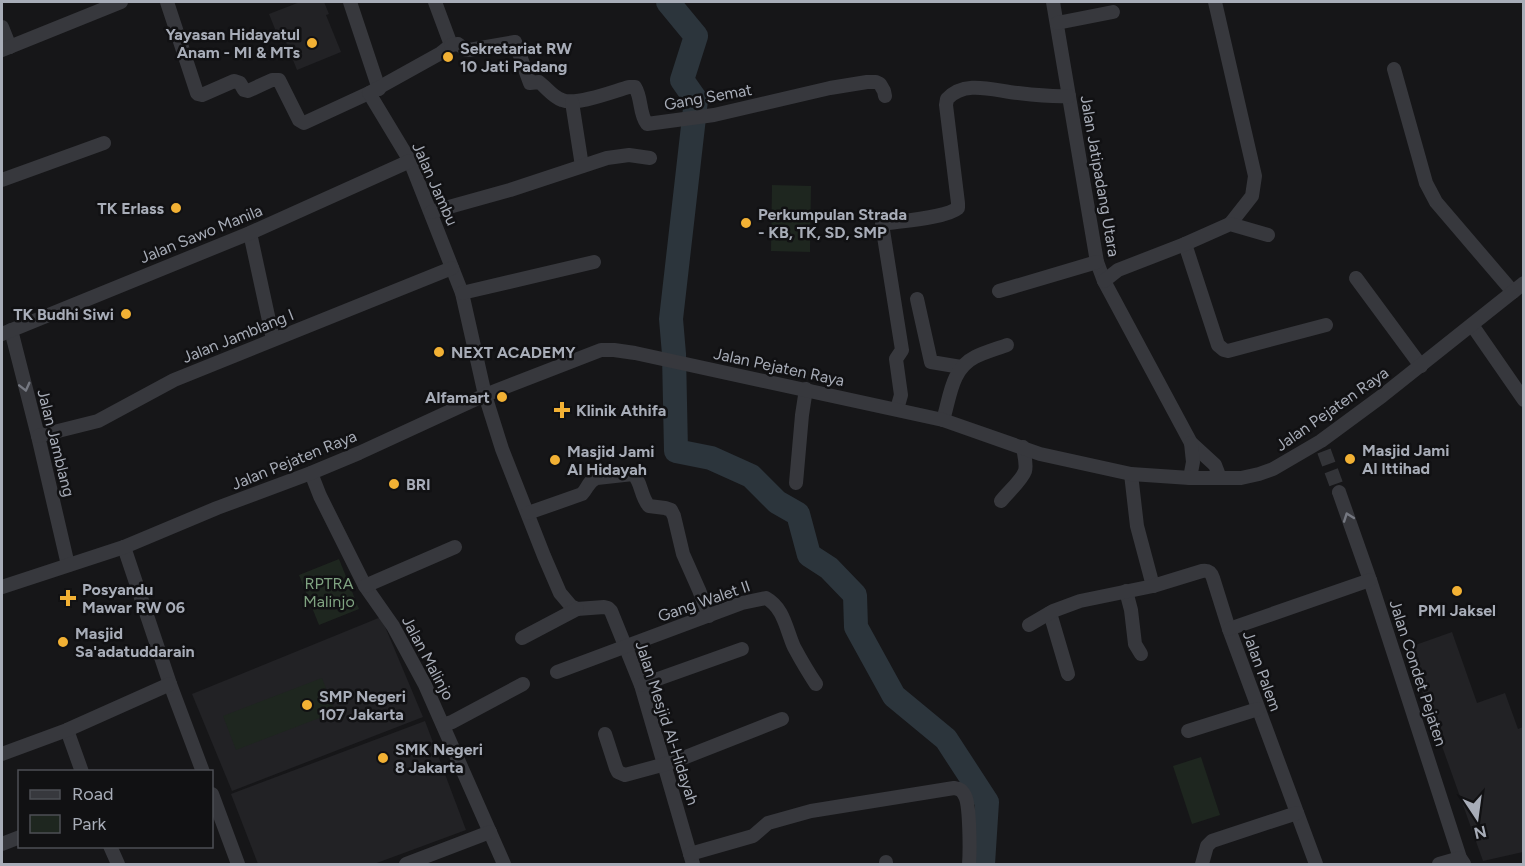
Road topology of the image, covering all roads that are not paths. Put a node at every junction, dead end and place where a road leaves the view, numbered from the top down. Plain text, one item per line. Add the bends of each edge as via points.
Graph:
1 (121, 2) edge
2 (167, 2) edge
3 (350, 2) edge
4 (435, 2) edge
5 (1053, 2) edge
6 (1215, 2) edge
7 (1113, 12) dead end
8 (1057, 23) junction
9 (2, 27) edge
10 (451, 45) junction
11 (6, 48) edge
12 (1394, 69) dead end
13 (374, 91) junction
14 (885, 96) dead end
15 (1069, 96) junction
16 (572, 102) junction
17 (104, 143) dead end
18 (650, 158) dead end
19 (410, 161) junction
20 (582, 166) junction
21 (2, 180) edge
22 (431, 212) junction
23 (1230, 224) junction
24 (250, 233) junction
25 (1268, 235) dead end
26 (1185, 244) junction
27 (594, 262) dead end
28 (1097, 262) junction
29 (452, 268) junction
30 (1356, 278) dead end
31 (1104, 281) junction
32 (1518, 287) edge
33 (999, 291) dead end
34 (462, 292) junction
35 (917, 299) dead end
36 (1326, 325) dead end
37 (1472, 325) junction
38 (6, 332) edge
39 (273, 339) junction
40 (1007, 345) dead end
41 (1420, 366) junction
42 (961, 368) junction
43 (806, 389) junction
44 (485, 395) junction
45 (1524, 400) edge
46 (897, 409) junction
47 (943, 420) junction
48 (38, 436) junction
49 (1191, 443) junction
50 (1023, 447) junction
51 (311, 473) junction
52 (1131, 474) junction
53 (1190, 478) junction
54 (1220, 478) junction
55 (796, 483) dead end
56 (1339, 492) tunnel mouth
57 (1001, 501) dead end
58 (528, 513) junction
59 (124, 547) junction
60 (455, 547) dead end
61 (68, 565) junction
62 (1370, 580) junction
63 (365, 586) junction
64 (1153, 586) junction
65 (2, 587) edge
66 (1126, 591) junction
67 (578, 609) junction
68 (1050, 613) junction
69 (709, 616) junction
70 (1029, 625) dead end
71 (1229, 629) junction
72 (522, 638) dead end
73 (626, 646) junction
74 (742, 649) dead end
75 (1141, 654) dead end
76 (557, 672) dead end
77 (1068, 674) dead end
78 (170, 684) junction
79 (523, 684) dead end
80 (816, 684) dead end
81 (641, 685) junction
82 (1258, 709) junction
83 (782, 719) dead end
84 (443, 725) junction
85 (67, 730) junction
86 (1188, 731) dead end
87 (604, 734) dead end
88 (2, 754) edge
89 (664, 765) junction
90 (82, 770) edge
91 (203, 770) edge
92 (213, 797) edge
93 (1297, 813) junction
94 (490, 832) junction
95 (18, 838) edge
96 (2, 844) edge
97 (111, 848) edge
98 (691, 859) edge
99 (1462, 861) edge
100 (118, 864) edge
101 (238, 864) edge
102 (406, 864) edge
103 (504, 864) edge
104 (969, 864) edge
105 (1203, 864) edge
106 (1316, 864) edge
107 (1439, 864) edge

1 - 11 street
2 - 13 street via 199,95 234,81 248,91 279,80 304,123
3 - 13 street, Jalan Jambu
4 - 10 street
5 - 8 street, Jalan Jatipadang Utara
6 - 23 street via 1255,176 1252,196
7 - 8 street
8 - 15 street, Jalan Jatipadang Utara
9 - 11 street
10 - 13 street
10 - 16 street via 469,50 515,42 530,82 539,82 562,100
12 - 32 street via 1426,183 1436,202
13 - 19 street, Jalan Jambu
14 - 16 street, Gang Semat via 880,84 867,82 714,115 645,124 635,87
15 - 28 street, Jalan Jatipadang Utara
15 - 46 street via 976,87 947,99 958,208 882,224 902,350 896,360 900,394
16 - 20 street
17 - 21 street
18 - 20 street via 620,156
19 - 22 street, Jalan Jambu
19 - 24 street, Jalan Sawo Manila
20 - 22 street
22 - 29 street, Jalan Jambu
23 - 25 street
23 - 26 street
24 - 38 street, Jalan Sawo Manila
24 - 39 street
26 - 31 street via 1118,270
26 - 36 street via 1218,345 1224,350
27 - 34 street
28 - 31 street, Jalan Jatipadang Utara
28 - 33 street
29 - 34 street, Jalan Jambu
29 - 39 street, Jalan Jamblang I
30 - 41 street
31 - 49 street, Jalan Jatipadang Utara
32 - 37 street, Jalan Pejaten Raya
34 - 44 street, Jalan Jambu
35 - 42 street via 931,362
37 - 41 street, Jalan Pejaten Raya
37 - 45 street
38 -> 48 street, Jalan Jamblang
39 - 48 street, Jalan Jamblang I via 174,380 98,422
40 - 42 street via 973,358
41 - 54 street, Jalan Pejaten Raya via 1322,446 1266,471 1241,478
42 - 47 street
43 - 44 street, Jalan Pejaten Raya via 686,363 601,350
43 - 46 street, Jalan Pejaten Raya
43 - 55 street
44 - 51 street, Jalan Pejaten Raya
44 - 58 street
46 - 47 street, Jalan Pejaten Raya
47 - 50 street, Jalan Pejaten Raya
48 - 61 street, Jalan Jamblang
49 - 53 street, Jalan Jatipadang Utara
49 - 54 street, Jalan Jatipadang Utara via 1215,465
50 - 52 street, Jalan Pejaten Raya
50 - 57 street via 1025,472
51 - 59 street, Jalan Pejaten Raya
51 - 63 street, Jalan Malinjo
52 - 53 street, Jalan Pejaten Raya
52 - 64 street via 1137,526
53 - 54 street, Jalan Pejaten Raya
62 -> 56 street, Jalan Condet Pejaten
58 - 67 street via 560,593
58 - 69 street via 582,494 597,478 633,474 649,506 671,510 683,554
59 - 61 street, Jalan Pejaten Raya
59 - 78 street
60 - 63 street
61 - 65 street, Jalan Pejaten Raya
62 - 71 street, Jalan Palem
62 - 99 street, Jalan Condet Pejaten
63 - 84 street, Jalan Malinjo via 404,644
64 - 66 street
64 - 71 street via 1208,571 1214,578
66 - 68 street via 1080,601
66 - 75 street via 1135,644
67 - 72 street
67 - 73 street, Jalan Mesjid Al-Hidayah via 608,608
68 - 70 street
68 - 77 street
69 - 73 street, Gang Walet II
69 - 80 street, Gang Walet II via 756,599 772,601
71 - 82 street, Jalan Palem
73 - 76 street, Gang Walet II
73 - 81 street, Jalan Mesjid Al-Hidayah
74 - 81 street
78 - 85 street
78 - 91 street
79 - 84 street
81 - 89 street, Jalan Mesjid Al-Hidayah
82 - 86 street
82 - 93 street, Jalan Palem
83 - 89 street
84 - 94 street, Jalan Malinjo
85 - 88 street
85 - 90 street
87 - 89 street via 621,774
89 - 98 street, Jalan Mesjid Al-Hidayah
92 - 101 street
93 - 105 street via 1212,841
93 - 106 street, Jalan Palem
94 - 102 street
94 - 103 street, Jalan Malinjo
95 - 96 street
97 - 100 street
98 - 104 street via 753,836 768,823 811,811 954,788 964,793 967,801
99 - 107 street

